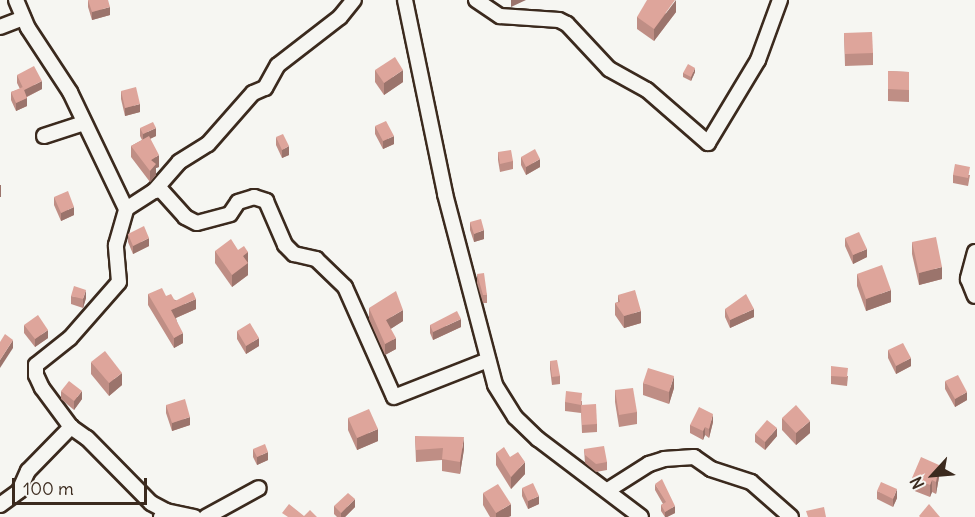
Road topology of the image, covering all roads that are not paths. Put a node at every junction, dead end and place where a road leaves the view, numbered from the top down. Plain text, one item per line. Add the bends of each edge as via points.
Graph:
1 (16, 0) edge
2 (354, 0) edge
3 (405, 0) edge
4 (476, 0) edge
5 (780, 0) edge
6 (23, 18) junction
7 (0, 27) edge
8 (84, 123) junction
9 (44, 136) dead end
10 (154, 191) junction
11 (126, 208) junction
12 (975, 252) edge
13 (975, 296) edge
14 (488, 360) junction
15 (71, 427) junction
16 (259, 488) dead end
17 (608, 490) junction
18 (0, 506) edge
19 (164, 514) edge
20 (194, 517) edge
21 (206, 517) edge
22 (641, 517) edge
23 (791, 517) edge

1 - 6 street
2 - 10 street via 340,17 278,65 265,88 253,93 208,144 179,162
3 - 14 street via 445,194
4 - 5 street via 500,16 559,20 567,24 609,69 647,90 708,143 758,60
6 - 7 street
6 - 8 street
8 - 9 street
8 - 11 street
10 - 11 street
10 - 14 street via 162,190 185,217 197,223 230,214 238,202 254,197 266,201 285,245 294,254 316,259 345,287 394,397
11 - 15 street via 116,245 119,282 70,338 36,365 42,388
12 - 13 street via 968,279
14 - 17 street via 495,385 515,417 570,465
15 - 18 street via 28,471 19,491
15 - 19 street
16 - 21 street
17 - 22 street
17 - 23 street via 649,464 694,457 711,470 751,482
19 - 20 street

